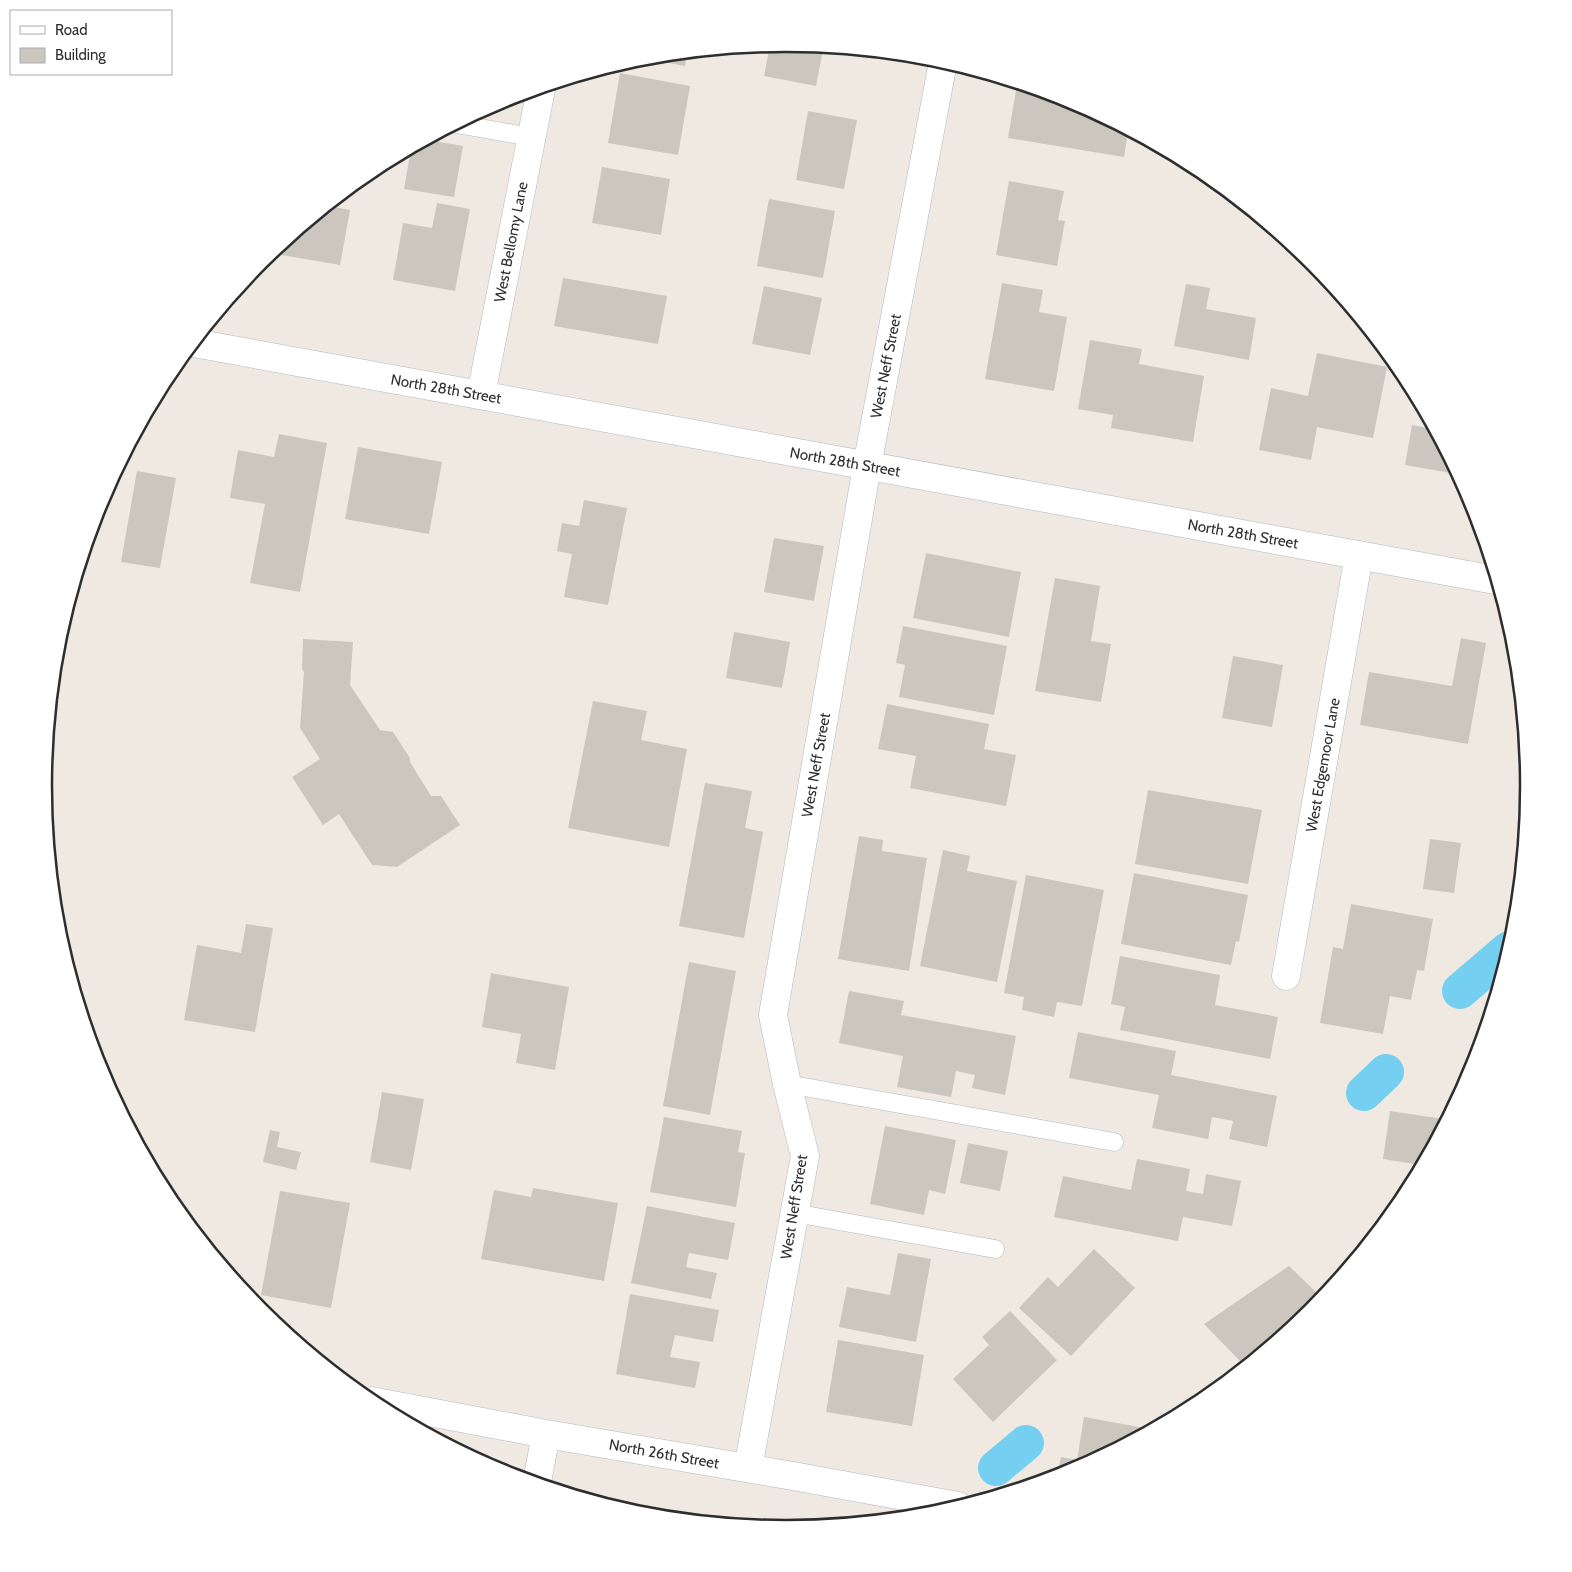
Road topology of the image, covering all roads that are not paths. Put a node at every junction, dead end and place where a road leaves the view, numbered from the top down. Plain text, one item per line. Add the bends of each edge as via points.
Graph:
1 (942, 70) edge
2 (540, 95) edge
3 (467, 126) edge
4 (531, 137) junction
5 (200, 344) edge
6 (481, 395) junction
7 (867, 466) junction
8 (1359, 555) junction
9 (1490, 579) edge
10 (1286, 976) dead end
11 (787, 1084) junction
12 (1114, 1142) dead end
13 (794, 1213) junction
14 (995, 1249) dead end
15 (393, 1405) edge
16 (546, 1434) junction
17 (748, 1468) junction
18 (538, 1476) edge
19 (940, 1503) edge

1 - 7 street, West Neff Street
2 - 4 street, West Bellomy Lane
3 - 4 lane
4 - 6 street, West Bellomy Lane
5 - 6 street, North 28th Street
6 - 7 street, North 28th Street
7 - 8 street, North 28th Street
7 - 11 street, West Neff Street via 773,1015
8 - 9 street, North 28th Street
8 - 10 street, West Edgemoor Lane
11 - 12 lane
11 - 13 street, West Neff Street via 805,1156
13 - 14 lane
13 - 17 street, West Neff Street
15 - 16 street, North 26th Street
16 - 17 street, North 26th Street
16 - 18 street
17 - 19 street, North 26th Street

